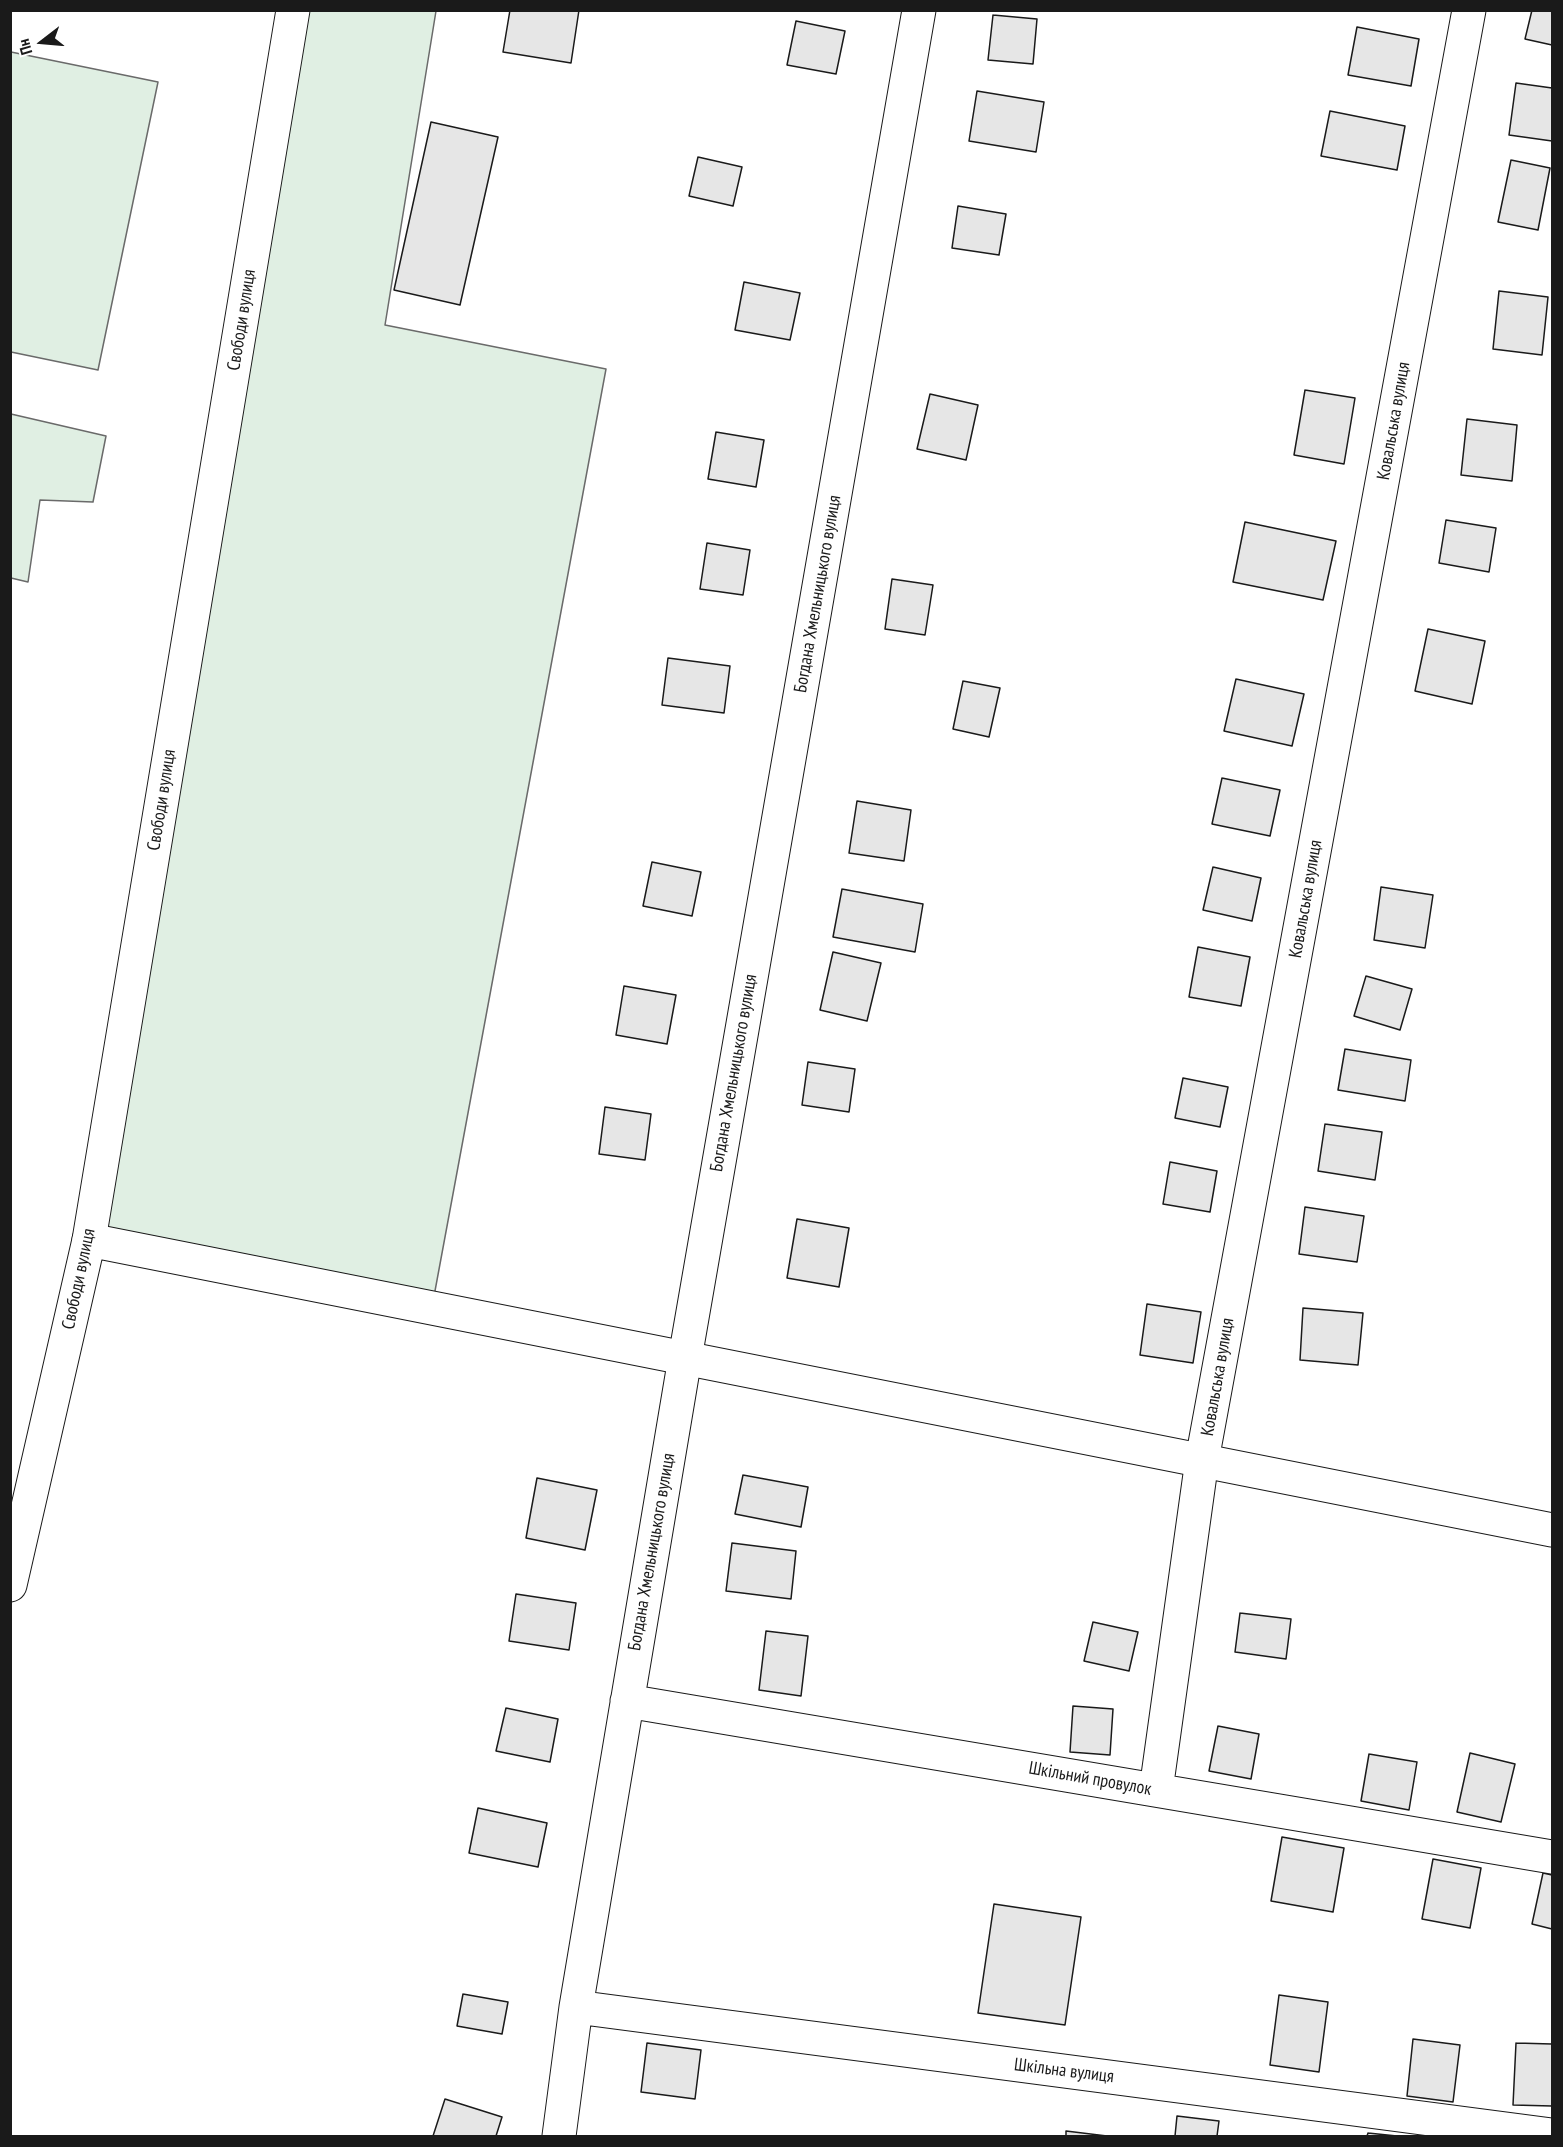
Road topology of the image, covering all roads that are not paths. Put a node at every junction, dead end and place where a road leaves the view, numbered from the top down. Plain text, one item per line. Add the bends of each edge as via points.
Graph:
1 (293, 10) edge
2 (919, 10) edge
3 (1469, 10) edge
4 (89, 1240) junction
5 (685, 1358) junction
6 (1202, 1460) junction
7 (1552, 1530) edge
8 (10, 1585) edge
9 (627, 1701) junction
10 (1156, 1790) junction
11 (1552, 1857) edge
12 (576, 2007) junction
13 (1552, 2135) edge
14 (559, 2136) edge

1 - 4 street, Свободи вулиця
2 - 5 street, Богдана Хмельницького вулиця
3 - 6 street, Ковальська вулиця
4 - 5 street
4 - 8 street, Свободи вулиця
5 - 6 street
5 - 9 street, Богдана Хмельницького вулиця
6 - 7 street
6 - 10 street, Ковальська вулиця
9 - 10 street, Шкільний провулок
9 - 12 street, Богдана Хмельницького вулиця
10 - 11 street, Шкільний провулок
12 - 13 street, Шкільна вулиця
12 - 14 street, Богдана Хмельницького вулиця

